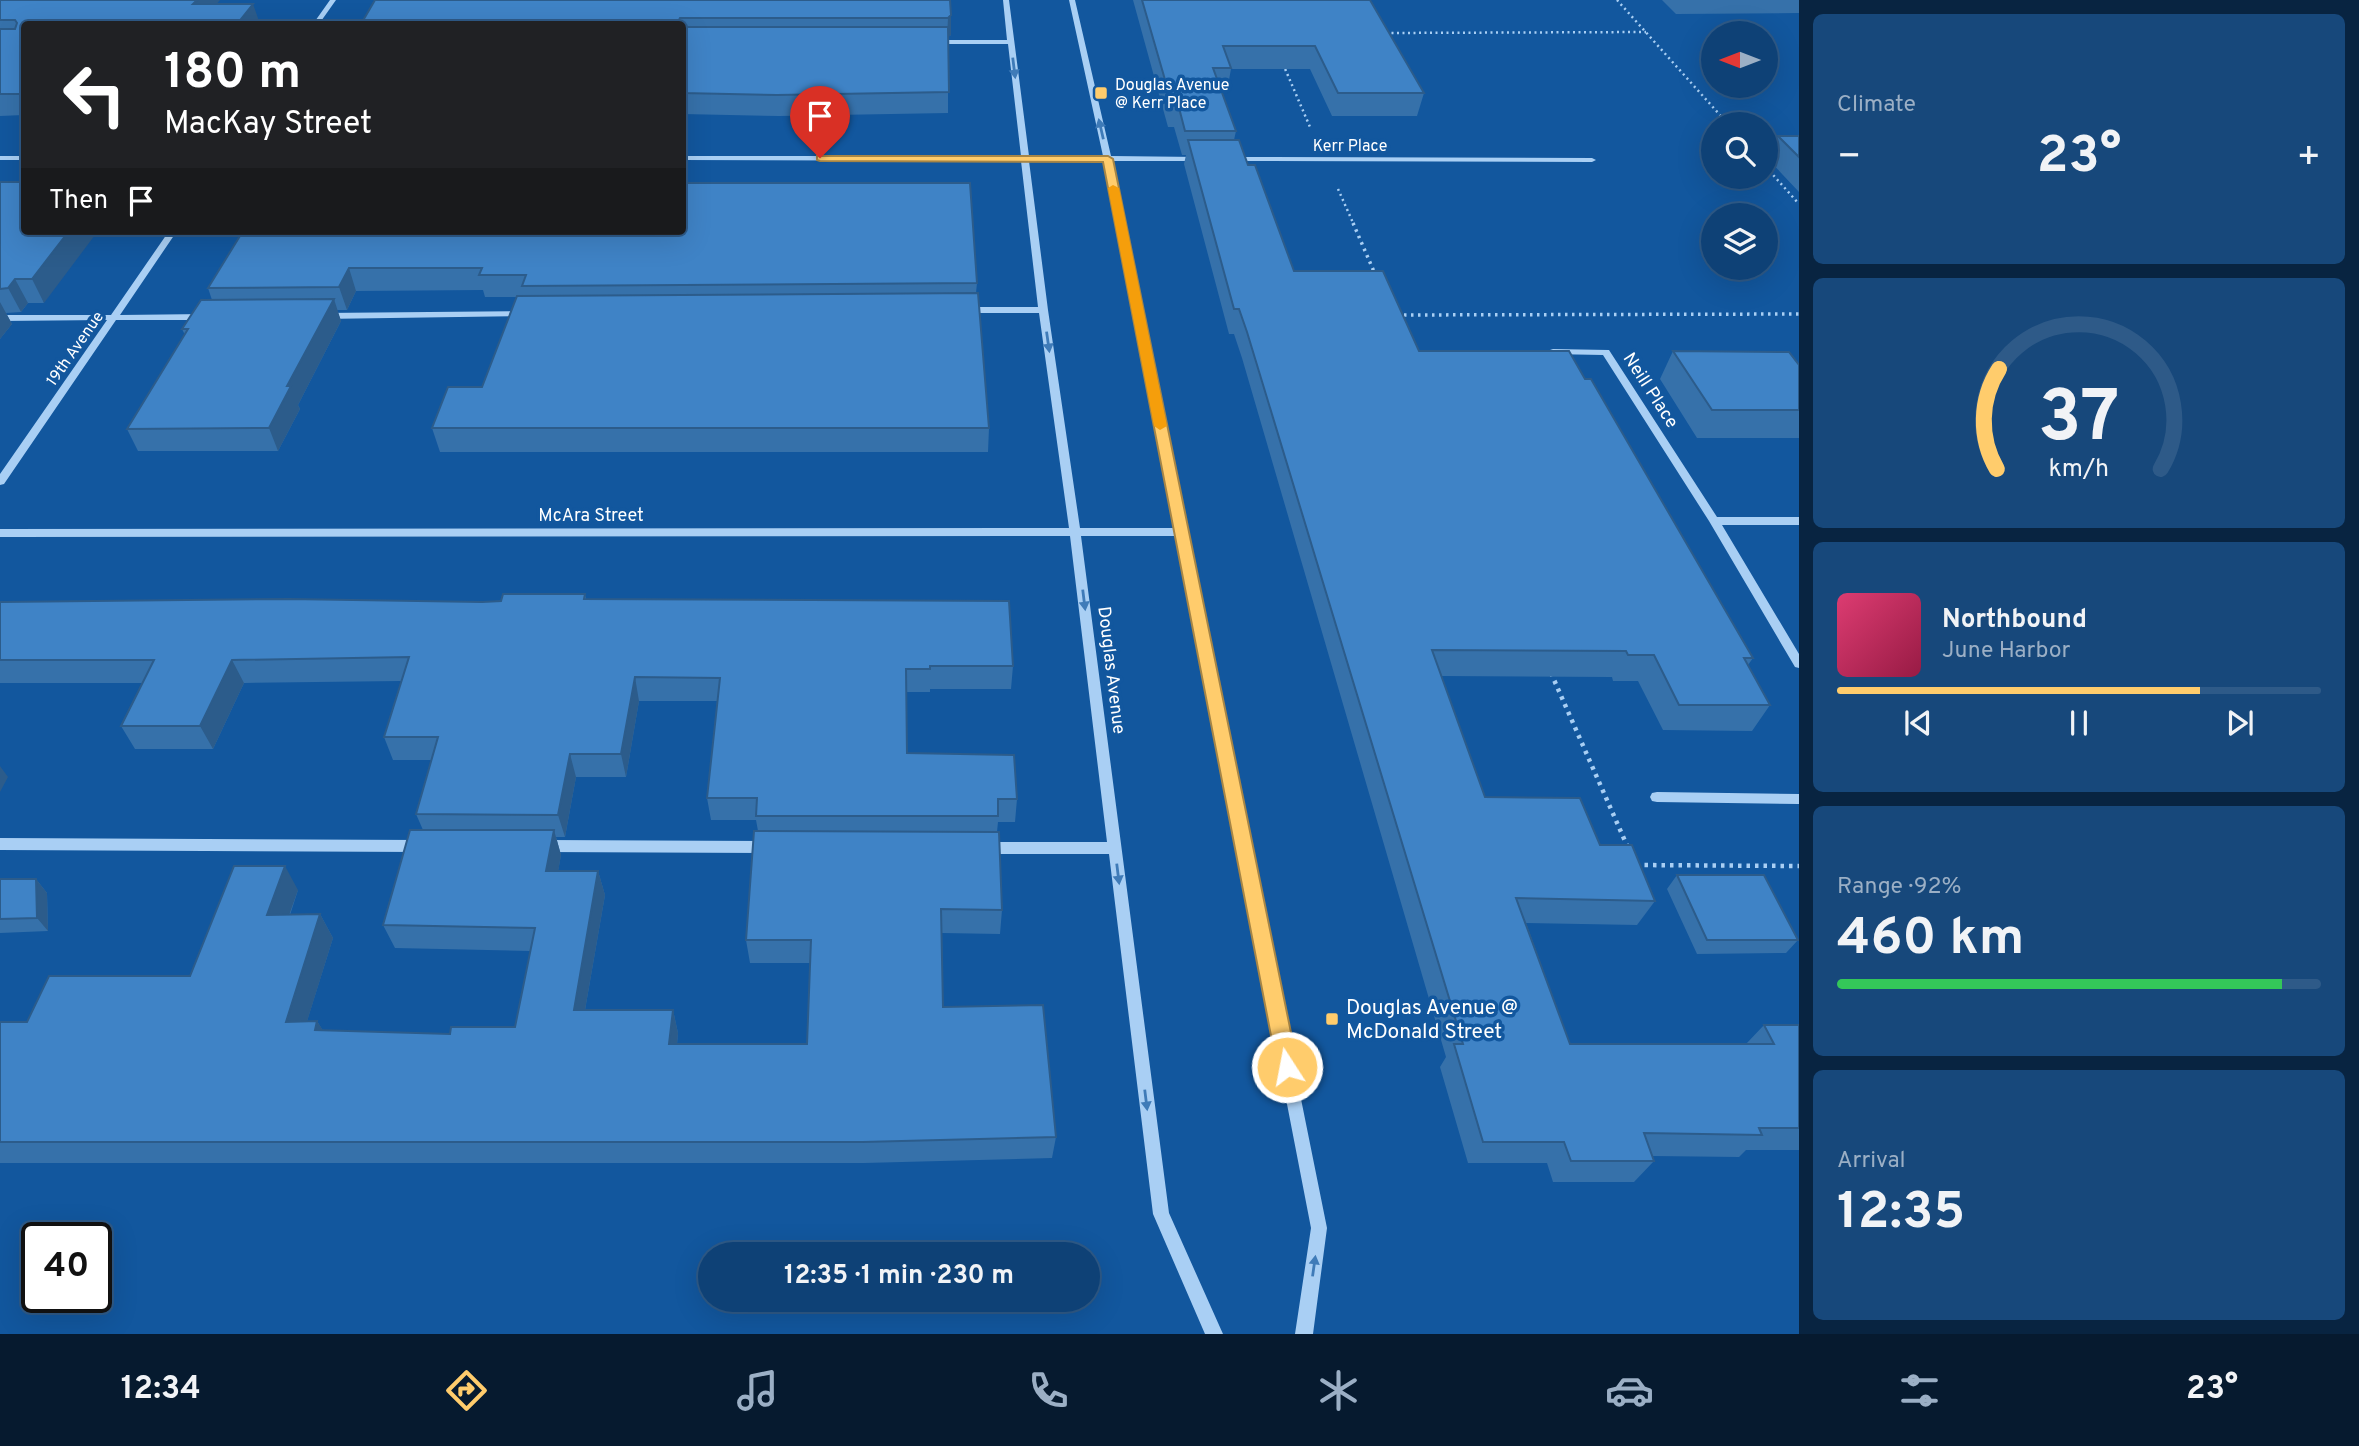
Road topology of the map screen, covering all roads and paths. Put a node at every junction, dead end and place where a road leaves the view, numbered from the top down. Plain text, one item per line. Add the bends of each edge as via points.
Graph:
1 (333, 0) edge
2 (1006, 0) edge
3 (1072, 0) edge
4 (1617, 0) edge
5 (318, 21) edge
6 (1646, 32) junction
7 (1381, 33) edge
8 (919, 42) edge
9 (1010, 42) junction
10 (1280, 58) edge
11 (1717, 112) edge
12 (0, 158) edge
13 (21, 158) edge
14 (686, 158) edge
15 (1025, 158) junction
16 (1108, 159) junction
17 (1325, 159) junction
18 (1592, 160) dead end
19 (1778, 180) edge
20 (1799, 204) edge
21 (170, 235) edge
22 (1377, 279) edge
23 (945, 310) edge
24 (1043, 310) junction
25 (530, 314) edge
26 (1799, 314) edge
27 (211, 316) edge
28 (308, 316) edge
29 (114, 317) junction
30 (0, 318) edge
31 (1398, 328) edge
32 (1540, 352) edge
33 (0, 482) edge
34 (1799, 521) edge
35 (1714, 522) junction
36 (1076, 532) junction
37 (0, 533) edge
38 (1182, 533) junction
39 (1545, 661) edge
40 (1799, 664) edge
41 (1657, 797) dead end
42 (1799, 799) edge
43 (0, 844) edge
44 (430, 846) edge
45 (527, 846) edge
46 (776, 847) edge
47 (970, 848) edge
48 (1115, 848) junction
49 (1799, 866) edge
50 (1214, 1334) edge
51 (1304, 1334) edge

1 - 5 street
2 - 9 street, Douglas Avenue
16 -> 3 street
4 - 6 path
6 - 7 path
6 - 11 path
8 - 9 street
9 -> 15 street, Douglas Avenue
10 - 17 path
12 - 13 street
14 - 15 street, Kerr Place
15 - 16 street, Kerr Place
15 - 24 street, Douglas Avenue
16 - 17 street, Kerr Place
16 - 38 street
17 - 18 street, Kerr Place
17 - 22 path
19 - 20 path
21 - 29 street, 19th Avenue
23 - 24 street
24 -> 36 street, Douglas Avenue
25 - 28 street
26 - 31 path via 1392,315
27 - 29 street
29 - 30 street
29 - 33 street, 19th Avenue
32 - 35 street, Neill Place via 1606,352
34 - 35 street
35 - 40 street, Neill Place
36 - 37 street, McAra Street
36 - 38 street, McAra Street
36 -> 48 street, Douglas Avenue
51 -> 38 street via 1319,1228
39 - 49 path via 1636,865
41 - 42 street
43 - 44 street
45 - 46 street
47 - 48 street
48 -> 50 street, Douglas Avenue via 1161,1214

